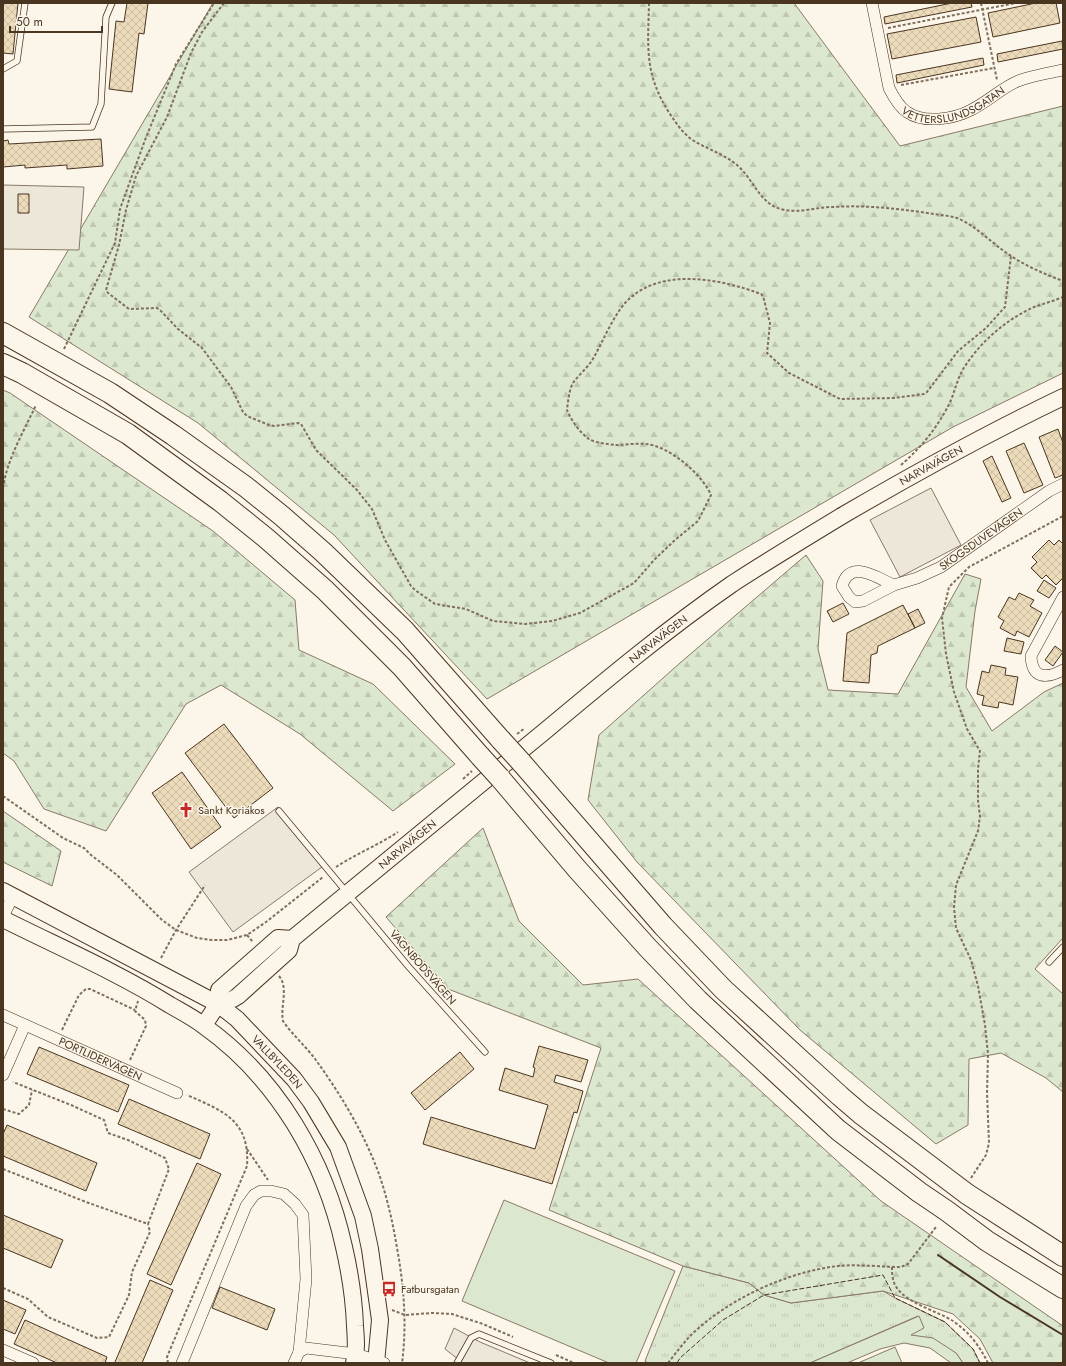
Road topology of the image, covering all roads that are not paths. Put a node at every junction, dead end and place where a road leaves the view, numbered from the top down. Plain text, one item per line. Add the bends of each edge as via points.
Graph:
1 (26, 3) edge
2 (112, 3) edge
3 (872, 3) edge
4 (3, 69) edge
5 (1063, 70) edge
6 (3, 129) edge
7 (3, 334) edge
8 (3, 364) edge
9 (1063, 397) edge
10 (1063, 484) edge
11 (894, 585) dead end
12 (1063, 597) edge
13 (1063, 670) edge
14 (279, 811) dead end
15 (8, 893) edge
16 (348, 894) junction
17 (3, 918) edge
18 (292, 939) junction
19 (1063, 947) edge
20 (1048, 962) dead end
21 (249, 987) junction
22 (218, 1004) junction
23 (3, 1015) edge
24 (25, 1025) junction
25 (204, 1025) junction
26 (247, 1029) junction
27 (485, 1052) dead end
28 (6, 1078) edge
29 (177, 1093) road end
30 (1063, 1256) edge
31 (1063, 1288) edge
32 (3, 1350) edge
33 (299, 1352) junction
34 (355, 1359) edge
35 (379, 1362) edge
36 (33, 1363) edge
37 (182, 1363) edge
38 (294, 1363) edge
39 (457, 1363) edge
40 (551, 1363) edge

1 - 4 lane via 17,61
2 - 6 lane via 106,17 101,104 92,127
3 - 5 street, VETTERSLUNDSGATAN via 889,88 906,112 916,117 950,118 971,110 1018,81
7 - 30 highway, bridge via 116,397 173,435 246,487 324,552 405,631 674,938 723,989 861,1114 967,1194
8 - 31 highway, bridge via 128,434 266,538 325,590 402,667 577,869 698,1000 838,1130 987,1241
9 - 16 main road, NARVAVÄGEN via 916,472 732,585 592,691
10 - 11 street, SKOGSDUVEVÄGEN via 1049,491 941,567
12 - 13 street via 1031,656 1031,665 1041,676 1047,677
14 - 16 lane, VAGNBODSVÄGEN
15 - 17 street
15 - 22 main road, VALLBYLEDEN
16 - 18 main road, NARVAVÄGEN
16 - 27 lane, VAGNBODSVÄGEN
17 - 25 main road, VALLBYLEDEN via 144,989
18 - 21 main road, NARVAVÄGEN via 289,950
18 - 22 main road via 278,938 261,952 218,990
19 - 20 lane
21 - 22 main road, NARVAVÄGEN via 233,999
21 - 26 main road, NARVAVÄGEN via 243,1006
22 - 25 main road
22 - 26 main road, VALLBYLEDEN
23 - 24 street, PORTLIDERVÄGEN
24 - 28 street
24 - 29 street, PORTLIDERVÄGEN
25 - 34 main road, VALLBYLEDEN via 231,1047 278,1099 294,1122 323,1177 333,1204 349,1267 354,1305
26 - 35 main road, VALLBYLEDEN via 294,1079 338,1147 363,1216 370,1249 380,1320
32 - 36 street
33 - 34 street via 306,1348
33 - 37 street via 306,1279 303,1215 284,1194 261,1191 254,1195 246,1206
33 - 38 street
34 - 35 street
39 - 40 lane via 471,1338 479,1334

